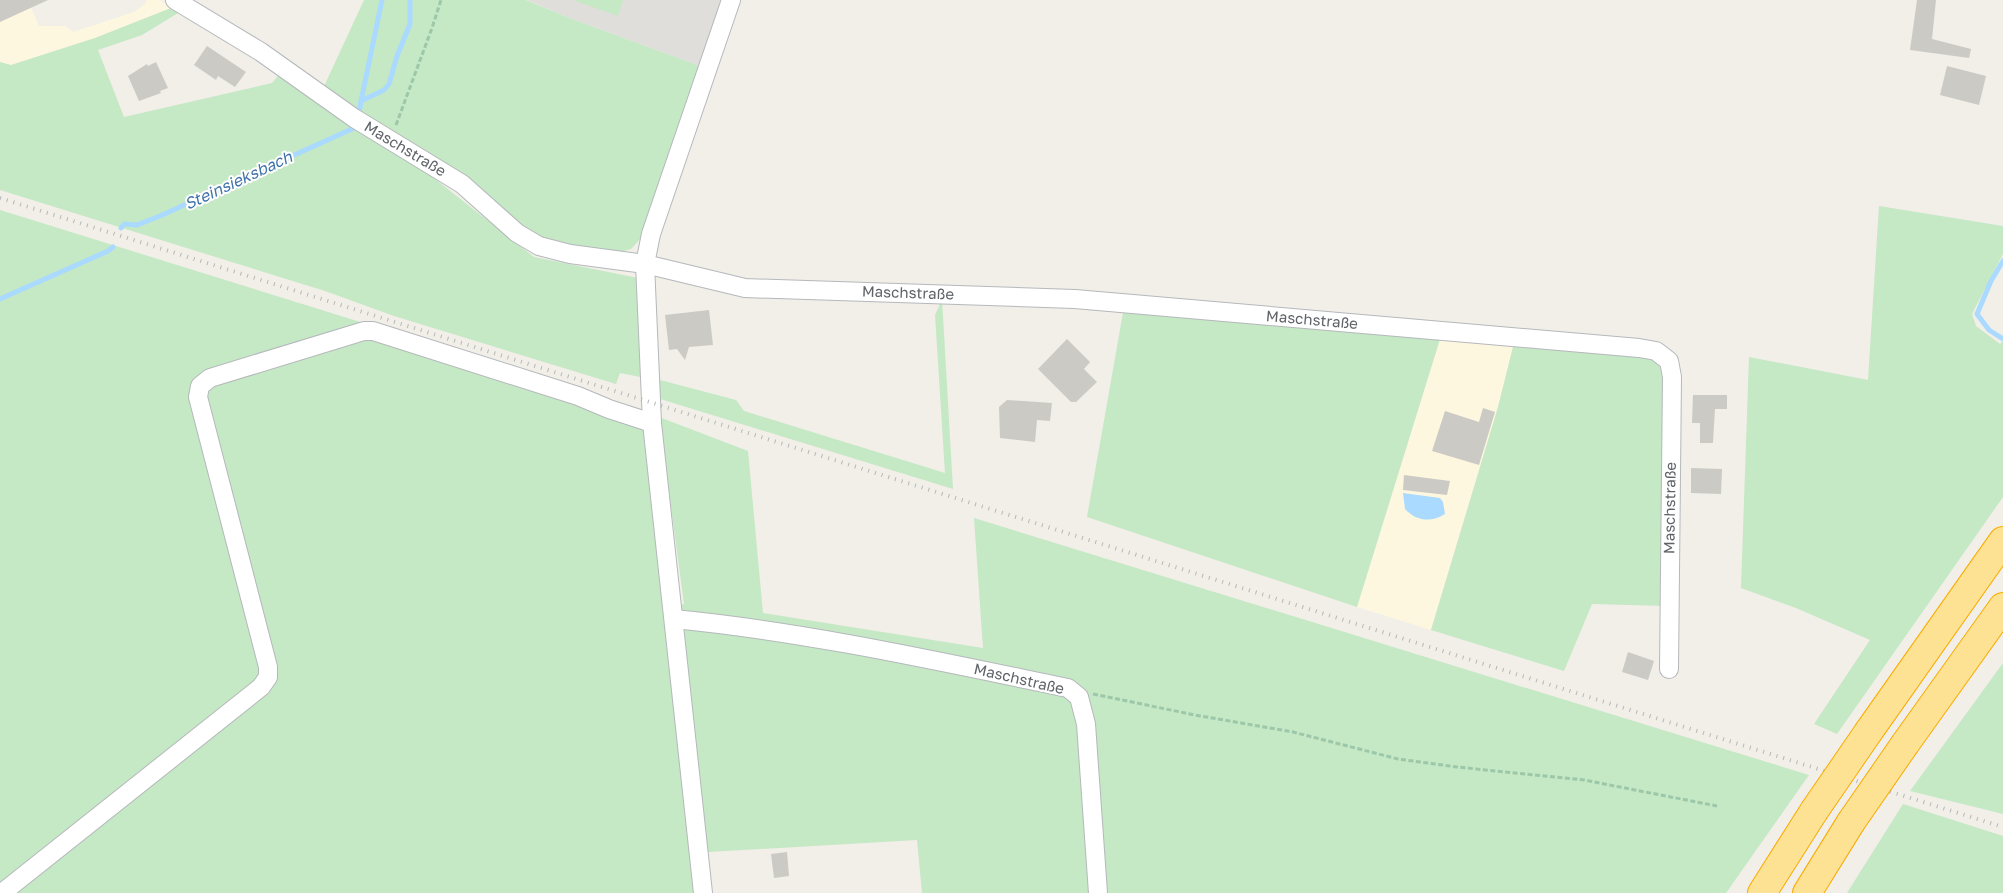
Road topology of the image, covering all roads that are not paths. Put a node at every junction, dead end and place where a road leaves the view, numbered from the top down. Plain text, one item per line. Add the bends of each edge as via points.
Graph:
1 (175, 0) edge
2 (731, 0) edge
3 (645, 264) junction
4 (652, 423) junction
5 (2003, 541) edge
6 (2003, 607) edge
7 (674, 619) junction
8 (1669, 669) dead end
9 (2, 893) edge
10 (704, 893) edge
11 (1098, 893) edge
12 (1762, 893) edge
13 (1807, 893) edge

1 - 3 street, Maschstraße via 261,52 354,118 462,184 516,233 539,246 570,254
2 - 3 street via 650,234
3 - 4 street
3 - 8 street, Maschstraße via 745,288 1075,298 1656,351 1669,361 1672,377
4 - 7 street
4 - 9 street via 373,331 355,333 210,378 200,386 198,396 268,677 261,687
5 - 12 highway, bridge via 1814,811
6 - 13 highway, bridge via 1851,822
7 - 10 street
7 - 11 street, Maschstraße via 861,645 1068,688 1079,697 1086,724

